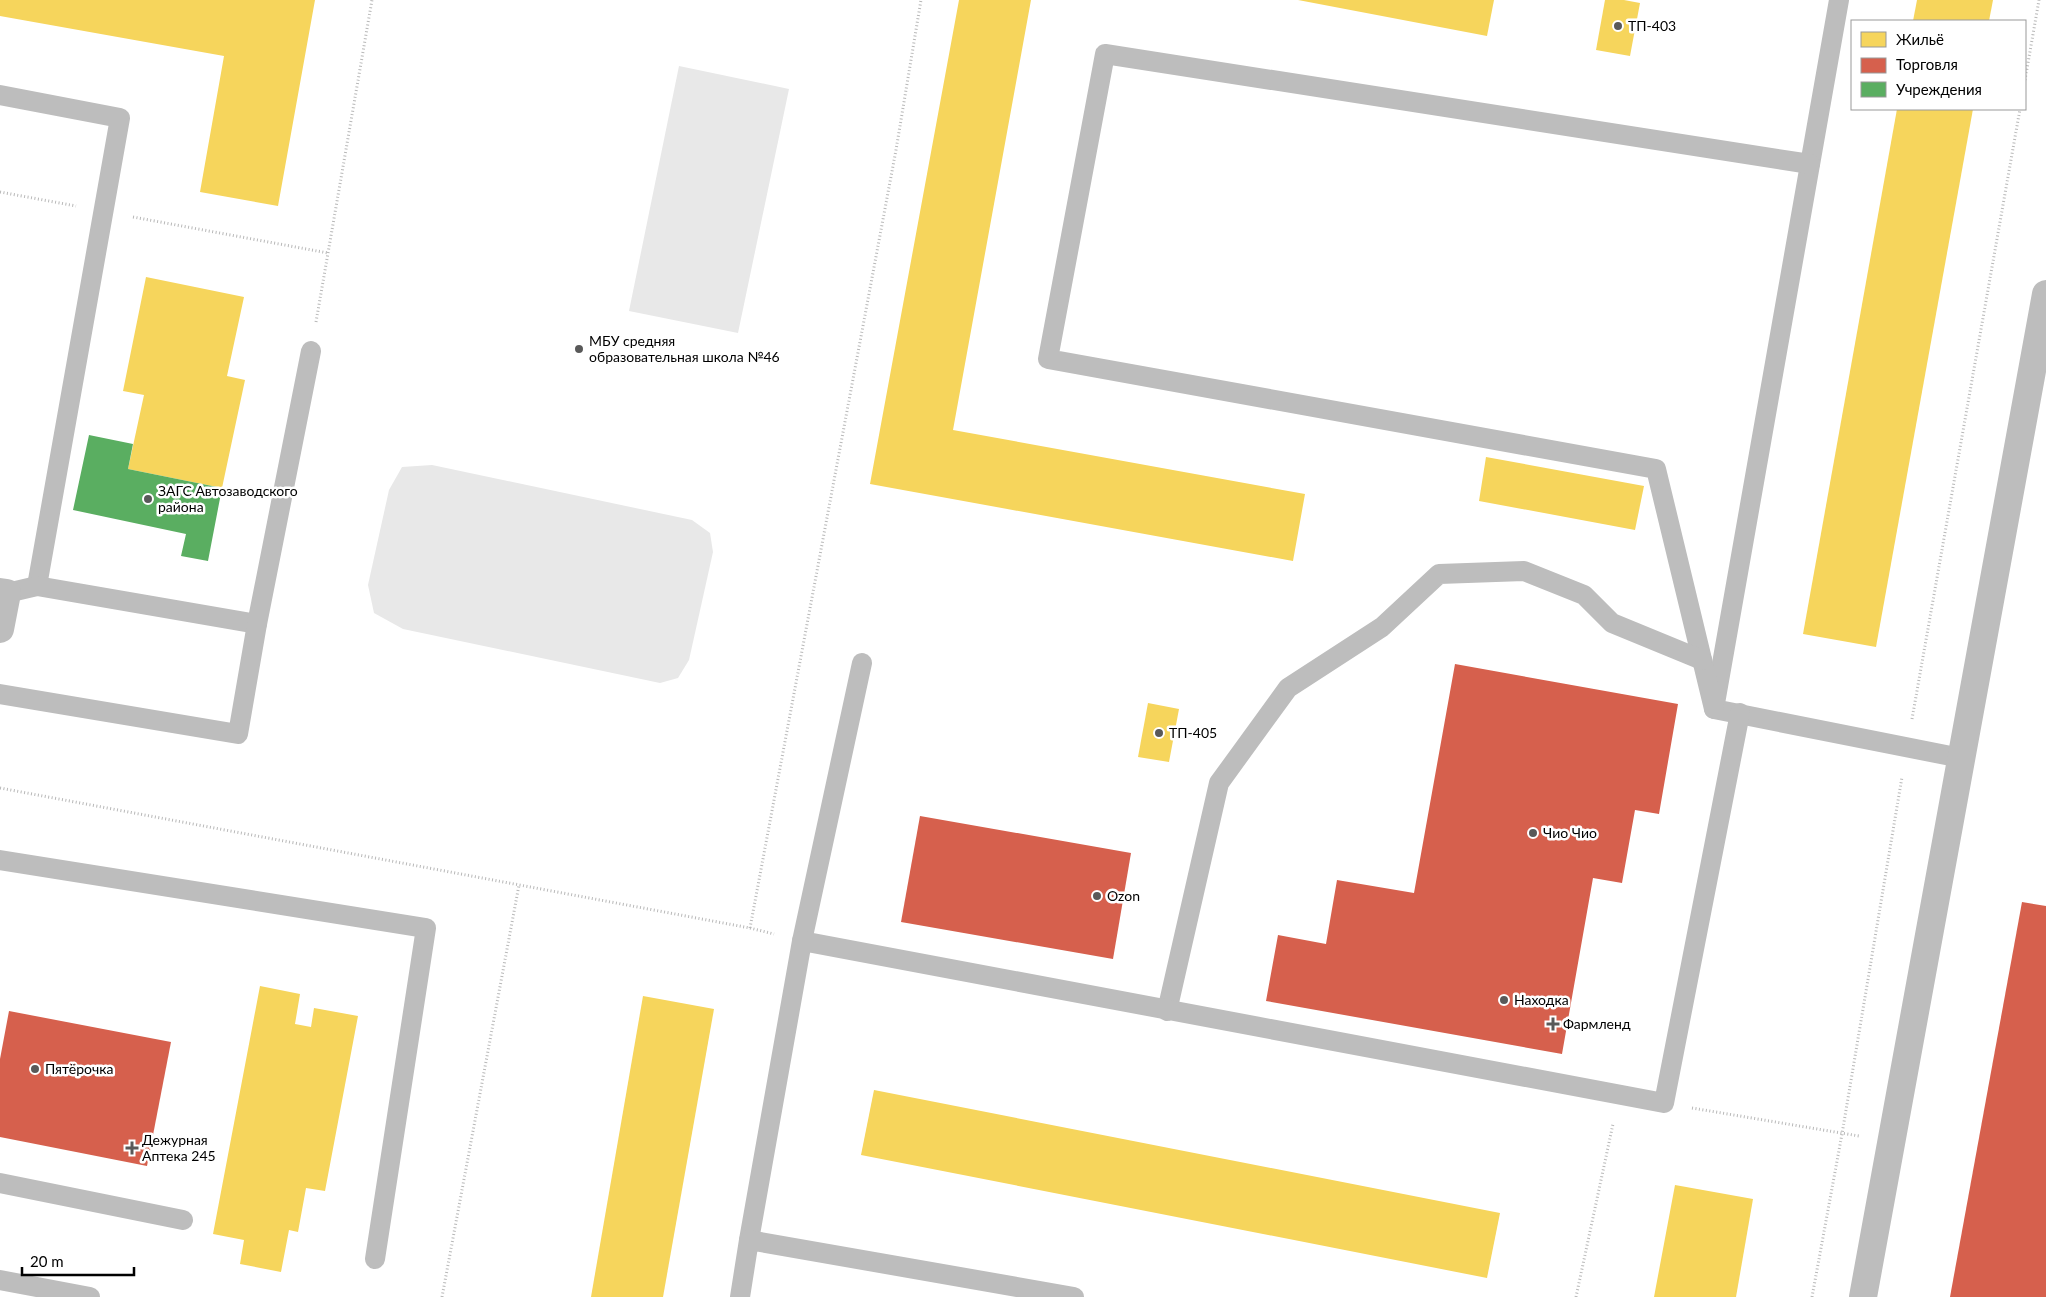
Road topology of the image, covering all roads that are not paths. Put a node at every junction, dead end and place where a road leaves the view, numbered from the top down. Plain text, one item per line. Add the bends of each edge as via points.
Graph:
1 (1839, 0) edge
2 (0, 95) edge
3 (1810, 164) junction
4 (2046, 294) edge
5 (311, 351) road end
6 (36, 586) junction
7 (3, 592) edge
8 (257, 624) junction
9 (0, 629) edge
10 (1702, 660) junction
11 (862, 663) dead end
12 (0, 694) edge
13 (1714, 709) junction
14 (1740, 714) junction
15 (1961, 758) junction
16 (0, 860) edge
17 (802, 941) junction
18 (1167, 1011) junction
19 (0, 1183) edge
20 (183, 1220) dead end
21 (749, 1240) junction
22 (375, 1259) dead end
23 (0, 1280) edge
24 (90, 1297) edge
25 (740, 1297) edge
26 (1074, 1297) edge
27 (1863, 1297) edge

1 - 3 lane
2 - 6 lane via 120,118
3 - 10 lane via 1105,54 1048,359 1656,469
3 - 13 lane
4 - 15 street
5 - 8 lane
6 - 7 lane
6 - 8 lane
7 - 9 street
8 - 12 lane via 238,734
10 - 13 lane
10 - 18 lane via 1612,623 1584,595 1524,571 1440,574 1382,627 1288,688 1218,783
11 - 17 lane
13 - 14 lane
14 - 15 lane
14 - 18 lane via 1664,1103
15 - 27 street
16 - 22 lane via 426,928
17 - 18 lane
17 - 21 lane
19 - 20 lane
21 - 25 lane
21 - 26 lane
23 - 24 lane

